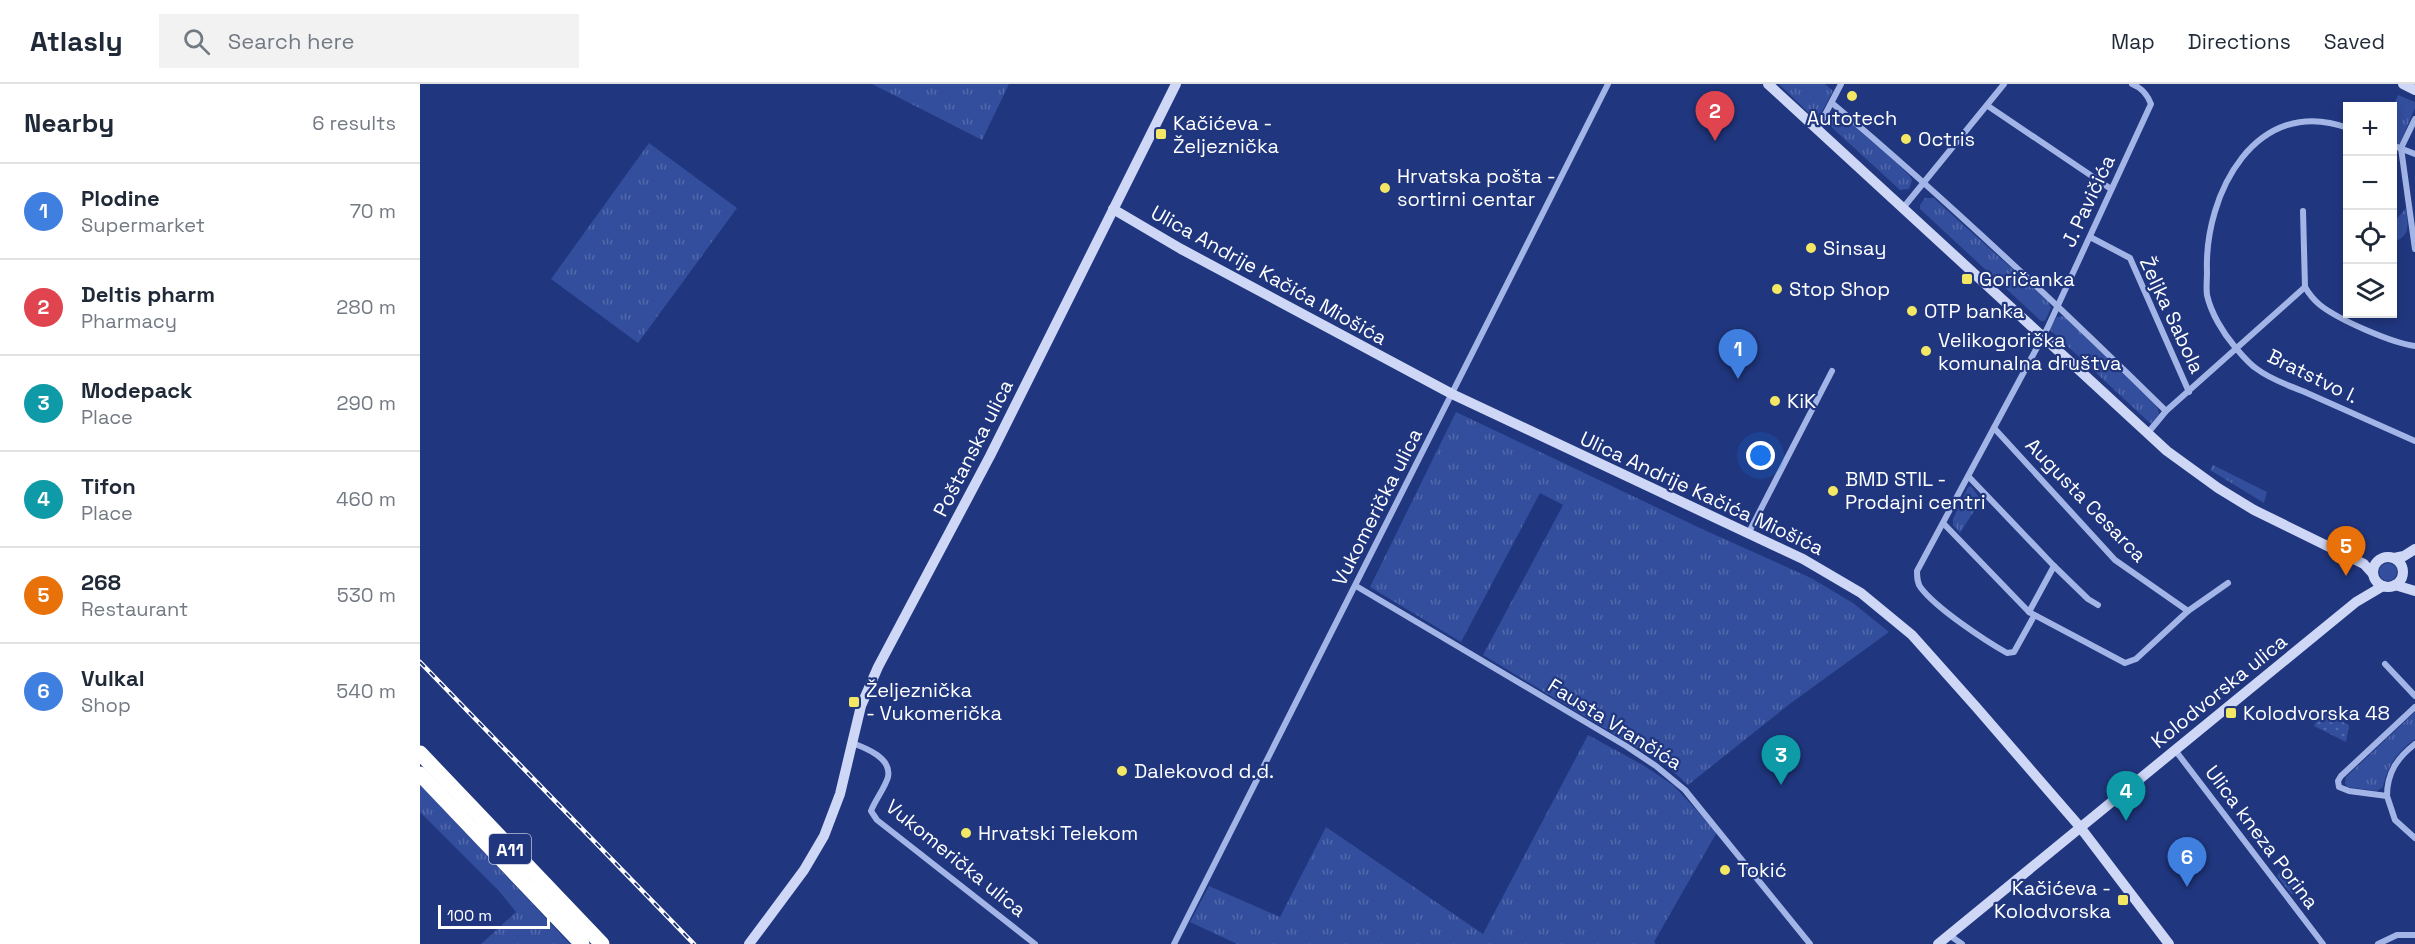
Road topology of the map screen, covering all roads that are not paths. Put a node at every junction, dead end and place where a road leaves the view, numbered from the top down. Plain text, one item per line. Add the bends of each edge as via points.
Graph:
1 (1176, 84) edge
2 (1608, 84) edge
3 (1768, 84) edge
4 (1841, 84) edge
5 (2004, 84) edge
6 (2132, 84) edge
7 (2403, 84) edge
8 (2415, 90) edge
9 (1832, 103) junction
10 (1988, 106) junction
11 (2415, 119) edge
12 (2343, 126) edge
13 (1817, 130) junction
14 (2397, 147) edge
15 (2401, 148) junction
16 (2415, 154) edge
17 (1924, 185) junction
18 (2111, 189) junction
19 (1903, 208) junction
20 (1113, 209) junction
21 (2303, 211) dead end
22 (2090, 237) junction
23 (2415, 249) edge
24 (2306, 287) junction
25 (2058, 305) junction
26 (2042, 337) junction
27 (2415, 346) edge
28 (2236, 349) junction
29 (1832, 371) dead end
30 (2189, 392) junction
31 (1452, 394) junction
32 (2166, 411) junction
33 (1994, 428) junction
34 (2147, 434) junction
35 (2415, 441) edge
36 (1968, 477) junction
37 (1944, 524) junction
38 (1748, 534) junction
39 (2415, 549) edge
40 (2415, 556) edge
41 (2394, 558) junction
42 (2054, 566) junction
43 (2403, 573) junction
44 (2373, 575) junction
45 (2228, 583) dead end
46 (2395, 585) junction
47 (1356, 586) junction
48 (2383, 586) junction
49 (2415, 586) edge
50 (2415, 591) edge
51 (2356, 602) junction
52 (2098, 605) dead end
53 (2188, 611) junction
54 (2031, 614) junction
55 (2385, 664) dead end
56 (2415, 696) edge
57 (2415, 707) edge
58 (852, 743) junction
59 (2415, 744) edge
60 (2175, 750) junction
61 (420, 753) edge
62 (420, 774) edge
63 (2387, 796) junction
64 (2079, 827) junction
65 (2415, 838) edge
66 (1949, 935) junction
67 (2415, 935) edge
68 (582, 944) edge
69 (602, 944) edge
70 (749, 944) edge
71 (1035, 944) edge
72 (1174, 944) edge
73 (1810, 944) edge
74 (1938, 944) edge
75 (1962, 944) edge
76 (2169, 944) edge
77 (2323, 944) edge
78 (2378, 944) edge

1 - 20 main road, Poštanska ulica
2 - 31 street, Vukomerička ulica
3 - 13 main road
4 - 9 street
5 - 10 street
6 - 18 street, J. Pavičića via 2144,92 2151,104
7 - 8 main road
9 - 13 street
9 - 17 street
10 - 17 street
10 - 18 street
11 - 15 street
12 - 28 street, Bratstvo I. via 2308,120 2287,124 2268,134 2249,148 2223,190 2209,228 2207,295 2222,331
13 - 19 main road
14 - 15 street
15 - 16 street
15 - 23 street
17 - 19 street
17 - 25 street
18 - 22 street, J. Pavičića
19 - 26 main road
20 - 31 main road, Ulica Andrije Kačića Miošića
20 - 58 main road, Poštanska ulica via 990,456 878,667 861,706
21 - 24 street
22 - 25 street, J. Pavičića
22 - 30 street, Željka Sabola via 2130,258
24 - 27 street via 2320,306 2342,318 2400,344
24 - 28 street
25 - 26 street, J. Pavičića
25 - 32 street
26 - 33 street, J. Pavičića
26 - 34 main road
28 - 30 street
28 - 35 street, Bratstvo I. via 2257,370
29 - 38 street
30 - 32 street
31 - 38 main road, Ulica Andrije Kačića Miošića
31 - 47 street, Vukomerička ulica
32 - 34 street
33 - 36 street, J. Pavičića
33 - 53 street, Augusta Cesarca via 2115,560
34 - 44 main road via 2236,500 2364,564
36 - 37 street, J. Pavičića
36 - 42 street
37 - 54 street
37 - 54 street, J. Pavičića via 1917,571 1922,590 2009,654
38 - 64 main road, Ulica Andrije Kačića Miošića via 1830,574 1901,625
39 - 41 main road
40 - 43 main road
41 - 43 main road via 2401,563
41 - 44 main road via 2380,559 2374,565
42 - 52 street
42 - 54 street
43 - 46 main road
43 - 49 main road
44 - 48 main road
44 - 51 main road, Kolodvorska ulica
45 - 53 street
46 - 48 main road
46 - 50 main road
47 - 72 street, Vukomerička ulica
47 - 73 street, Fausta Vrančića via 1668,775 1700,806
48 - 51 main road, Kolodvorska ulica
51 - 60 main road, Kolodvorska ulica
53 - 54 street via 2133,662 2120,661
55 - 56 street
57 - 63 street via 2339,779 2339,787 2344,790
58 - 70 main road, Poštanska ulica via 840,794 824,837
58 - 71 street, Vukomerička ulica via 875,754 888,769 888,778 871,812 877,820
59 - 63 street via 2392,768
60 - 64 main road, Kolodvorska ulica
60 - 77 street, Ulica kneza Porina
61 - 69 highway, A11
62 - 68 highway, A11
63 - 65 street via 2395,820
64 - 66 main road, Kolodvorska ulica
64 - 76 main road, Ulica Andrije Kačića Miošića
66 - 74 main road, Kolodvorska ulica
66 - 75 street
67 - 78 street via 2397,935

